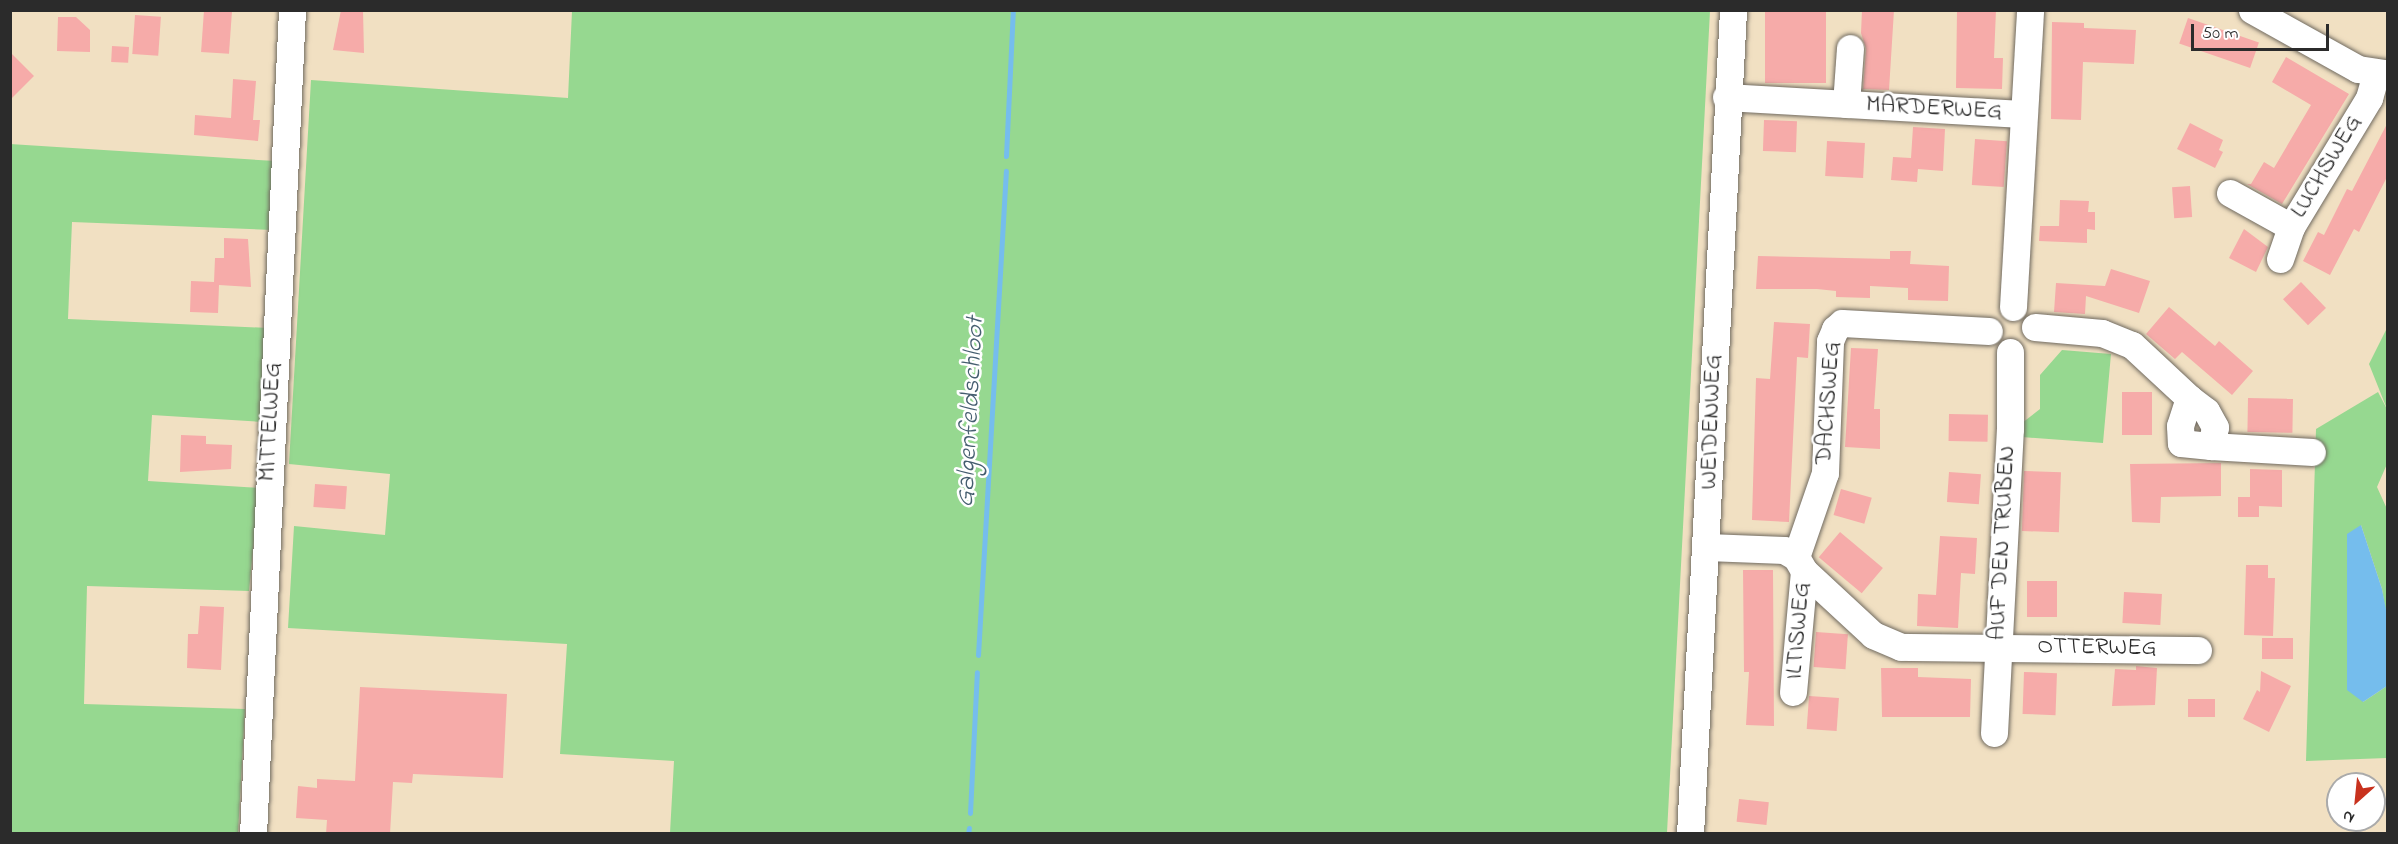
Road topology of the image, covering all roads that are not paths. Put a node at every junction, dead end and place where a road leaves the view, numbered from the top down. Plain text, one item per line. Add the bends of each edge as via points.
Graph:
1 (292, 10) edge
2 (1733, 10) edge
3 (2030, 10) edge
4 (2252, 10) edge
5 (1850, 48) dead end
6 (2382, 74) edge
7 (1726, 97) junction
8 (1846, 104) junction
9 (2022, 114) junction
10 (2230, 193) dead end
11 (2291, 227) junction
12 (2280, 258) dead end
13 (2013, 307) junction
14 (2035, 327) junction
15 (1989, 331) junction
16 (2010, 352) junction
17 (2312, 452) dead end
18 (1707, 547) junction
19 (1800, 564) junction
20 (1997, 646) junction
21 (2198, 650) dead end
22 (1793, 692) dead end
23 (1994, 733) dead end
24 (253, 834) edge
25 (1690, 834) edge

1 - 24 street, MITTELWEG
2 - 7 street, WEIDENWEG
3 - 9 street
4 - 6 street via 2358,69
5 - 8 street, MARDERWEG
6 - 11 street, LUCHSWEG
7 - 8 street, MARDERWEG
7 - 18 street, WEIDENWEG
8 - 9 street, MARDERWEG
9 - 13 street
10 - 11 street, LUCHSWEG
11 - 12 street, LUCHSWEG
13 - 14 street via 2027,313
13 - 15 street via 1996,314
14 - 16 street via 2028,346
14 - 17 street via 2117,337 2189,398 2180,426 2181,443
15 - 16 street via 1995,346
15 - 19 street, DACHSWEG via 1842,323 1834,328 1830,341 1825,473
16 - 20 street, AUF DEN TRUBEN via 2010,429
18 - 19 street, ILTISWEG via 1784,550
18 - 25 street, WEIDENWEG
19 - 20 street, ILTISWEG via 1874,635 1901,647
19 - 22 street, ILTISWEG
20 - 21 street, OTTERWEG
20 - 23 street, AUF DEN TRUBEN

